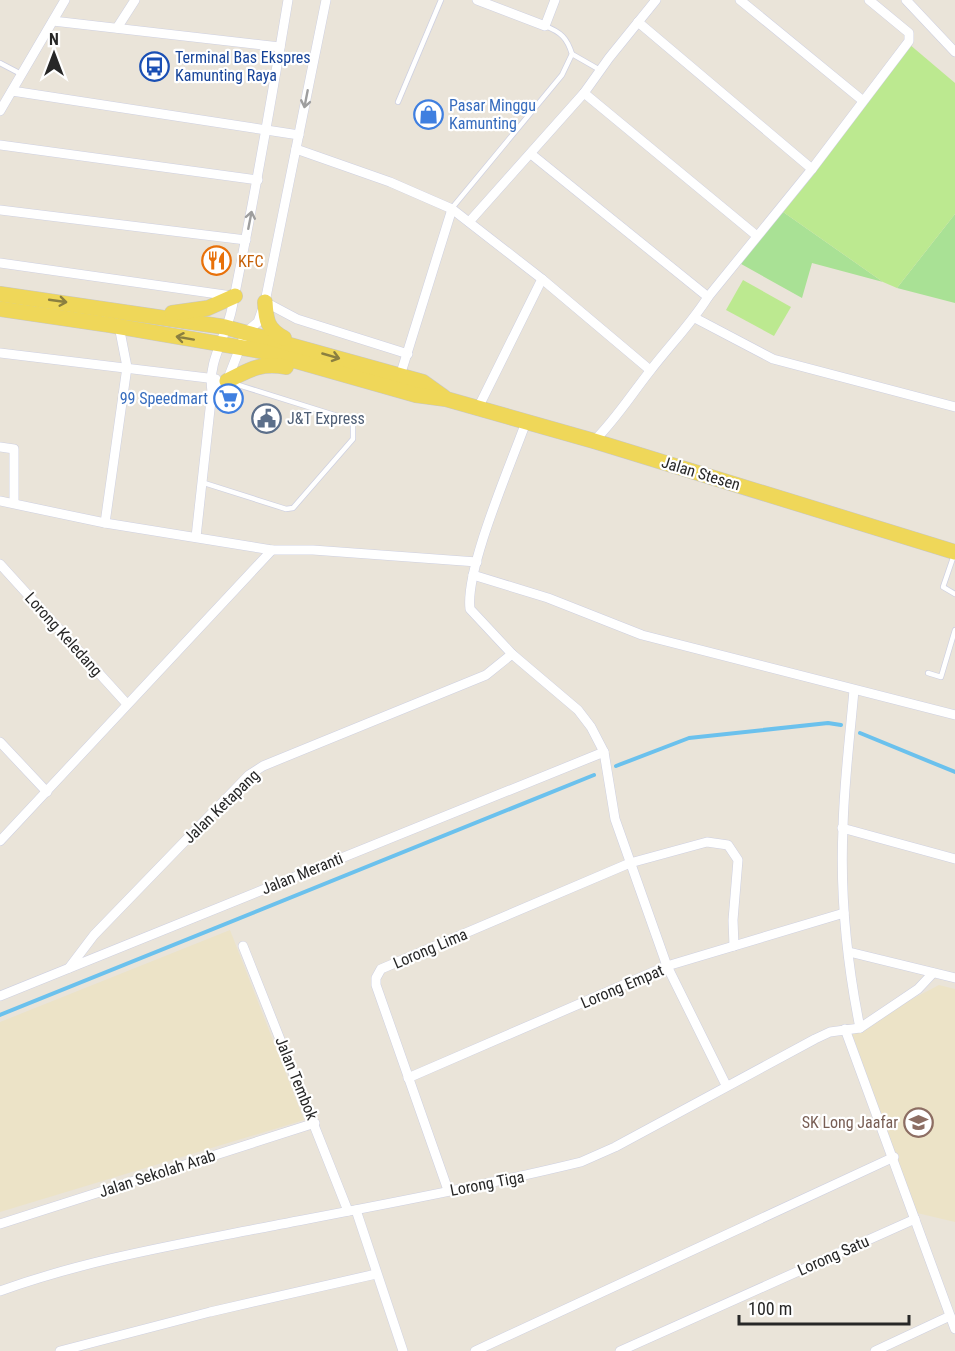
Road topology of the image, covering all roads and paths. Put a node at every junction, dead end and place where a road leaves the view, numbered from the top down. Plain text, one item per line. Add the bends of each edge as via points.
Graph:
1 (65, 0) edge
2 (135, 0) edge
3 (288, 0) edge
4 (326, 0) edge
5 (441, 0) edge
6 (477, 0) edge
7 (555, 0) edge
8 (656, 0) edge
9 (740, 0) edge
10 (869, 0) edge
11 (906, 0) edge
12 (53, 21) junction
13 (638, 22) junction
14 (545, 26) junction
15 (117, 28) junction
16 (280, 47) junction
17 (955, 52) edge
18 (572, 54) junction
19 (0, 63) edge
20 (600, 70) junction
21 (21, 74) junction
22 (12, 91) junction
23 (584, 93) junction
24 (862, 100) junction
25 (398, 102) dead end
26 (0, 111) edge
27 (266, 128) junction
28 (299, 135) junction
29 (0, 145) edge
30 (296, 149) junction
31 (531, 154) junction
32 (812, 169) junction
33 (258, 180) junction
34 (452, 209) junction
35 (0, 210) edge
36 (469, 222) junction
37 (757, 236) junction
38 (246, 240) junction
39 (0, 263) edge
40 (542, 279) junction
41 (0, 294) edge
42 (235, 296) junction
43 (708, 297) junction
44 (266, 302) junction
45 (97, 307) junction
46 (0, 309) edge
47 (695, 318) junction
48 (119, 326) junction
49 (225, 327) junction
50 (246, 332) junction
51 (220, 344) junction
52 (297, 346) junction
53 (241, 348) junction
54 (0, 353) edge
55 (408, 354) junction
56 (127, 367) junction
57 (650, 370) junction
58 (400, 376) junction
59 (210, 378) junction
60 (354, 378) junction
61 (227, 381) junction
62 (212, 391) junction
63 (446, 399) junction
64 (955, 407) edge
65 (478, 408) junction
66 (526, 422) junction
67 (594, 441) junction
68 (0, 447) edge
69 (201, 483) junction
70 (0, 501) edge
71 (14, 503) junction
72 (105, 523) junction
73 (196, 537) junction
74 (272, 550) junction
75 (955, 552) edge
76 (477, 562) junction
77 (0, 564) edge
78 (473, 575) junction
79 (955, 594) edge
80 (955, 630) edge
81 (512, 654) junction
82 (928, 673) dead end
83 (854, 690) junction
84 (127, 704) junction
85 (955, 715) edge
86 (0, 742) edge
87 (604, 752) junction
88 (47, 792) junction
89 (842, 828) junction
90 (0, 841) edge
91 (955, 859) edge
92 (630, 863) junction
93 (844, 913) junction
94 (243, 946) dead end
95 (734, 946) junction
96 (849, 952) junction
97 (668, 966) junction
98 (68, 970) junction
99 (933, 973) junction
100 (955, 978) edge
101 (0, 996) edge
102 (860, 1028) junction
103 (845, 1029) junction
104 (408, 1078) junction
105 (726, 1085) junction
106 (315, 1123) junction
107 (894, 1157) junction
108 (448, 1190) junction
109 (352, 1211) junction
110 (915, 1219) junction
111 (0, 1224) edge
112 (376, 1274) junction
113 (0, 1291) edge
114 (950, 1316) junction
115 (955, 1329) edge
116 (60, 1351) edge
117 (403, 1351) edge
118 (474, 1351) edge
119 (620, 1351) edge
120 (875, 1351) edge

1 - 12 street
2 - 15 street
3 - 16 street
4 -> 28 street
5 - 25 lane
6 - 14 street
7 - 14 street
8 - 13 street
9 - 24 street
10 - 24 street via 909,33 911,39
11 - 17 street
12 - 15 street
12 - 21 street
13 - 20 street
13 - 32 street
14 - 18 lane via 559,31
15 - 16 street
16 - 27 street
18 - 20 lane
18 - 34 lane via 562,75
19 - 21 lane
20 - 23 street
21 - 22 street
22 - 26 street
22 - 27 street
23 - 31 street
23 - 37 street
24 - 32 street
27 - 28 street
27 - 33 street
28 - 30 street
29 - 33 street
30 - 34 street
30 - 44 street
31 - 36 street
31 - 43 street
32 - 37 street
38 -> 33 street
34 - 36 street
34 - 55 street
35 - 38 street
36 - 40 street
37 - 43 street
38 - 42 street
39 - 42 street
40 - 57 street
40 - 65 street
41 -> 45 main road
42 - 45 main road via 208,308 176,313
42 - 49 street
43 - 47 street
44 - 50 street via 258,322
44 - 52 main road via 270,329
44 - 55 street via 297,319
45 - 49 main road
46 - 48 main road
47 - 57 street
47 - 64 street via 773,359
51 -> 48 main road
48 - 56 street
49 - 50 main road
49 - 51 street
50 - 52 main road
50 - 53 street
51 - 53 main road
51 - 59 street
52 -> 58 main road
53 - 60 main road
53 - 61 street
54 - 56 street
55 - 58 street
56 - 59 street
56 - 72 street
57 - 67 street via 613,422
58 - 63 main road via 423,382
59 - 61 street
59 - 62 street
60 - 61 main road via 262,364
60 - 63 main road
61 - 62 street
61 - 69 lane via 347,419 353,425 353,439 293,508
62 - 69 street
63 - 65 main road, Jalan Stesen
65 - 66 main road, Jalan Stesen
66 - 67 main road, Jalan Stesen
66 - 76 street
67 - 75 main road, Jalan Stesen
68 - 71 street via 14,449
69 - 73 street
70 - 71 street
71 - 72 street
72 - 73 street
73 - 74 street
74 - 76 street
74 - 84 street
75 - 79 lane via 943,587
76 - 78 street
77 - 84 street, Lorong Keledang
78 - 81 street via 470,609
78 - 83 street via 548,598 642,635
80 - 82 lane via 941,677
81 - 87 street via 578,710
81 - 98 street, Jalan Ketapang via 486,675 249,775 94,935
83 - 85 street
83 - 89 street
84 - 88 street
86 - 88 street
87 - 92 street via 615,819
87 - 98 street, Jalan Meranti
88 - 90 street
89 - 91 street
89 - 93 street
92 - 95 street, Lorong Lima via 706,842 728,845 738,860
92 - 97 street
92 - 104 street, Lorong Lima via 381,969 375,978 376,985
93 - 95 street, Lorong Empat
93 - 96 street
94 - 106 street, Jalan Tembok
95 - 97 street, Lorong Empat
96 - 99 street
96 - 102 street
97 - 104 street, Lorong Empat
97 - 105 street
98 - 101 street, Jalan Meranti
99 - 100 street
99 - 102 street via 918,989
102 - 103 street, Lorong Tiga
103 - 105 street, Lorong Tiga via 815,1039
103 - 107 street
104 - 108 street, Lorong Lima
105 - 108 street, Lorong Tiga via 581,1162
106 - 109 street, Jalan Tembok
106 - 111 street, Jalan Sekolah Arab
107 - 110 street
107 - 118 street
108 - 109 street, Lorong Tiga
109 - 112 street, Jalan Tembok
109 - 113 street, Lorong Tiga via 142,1251 37,1277
110 - 114 street
110 - 119 street, Lorong Satu
112 - 116 street
112 - 117 street, Jalan Tembok
114 - 115 street
114 - 120 street

